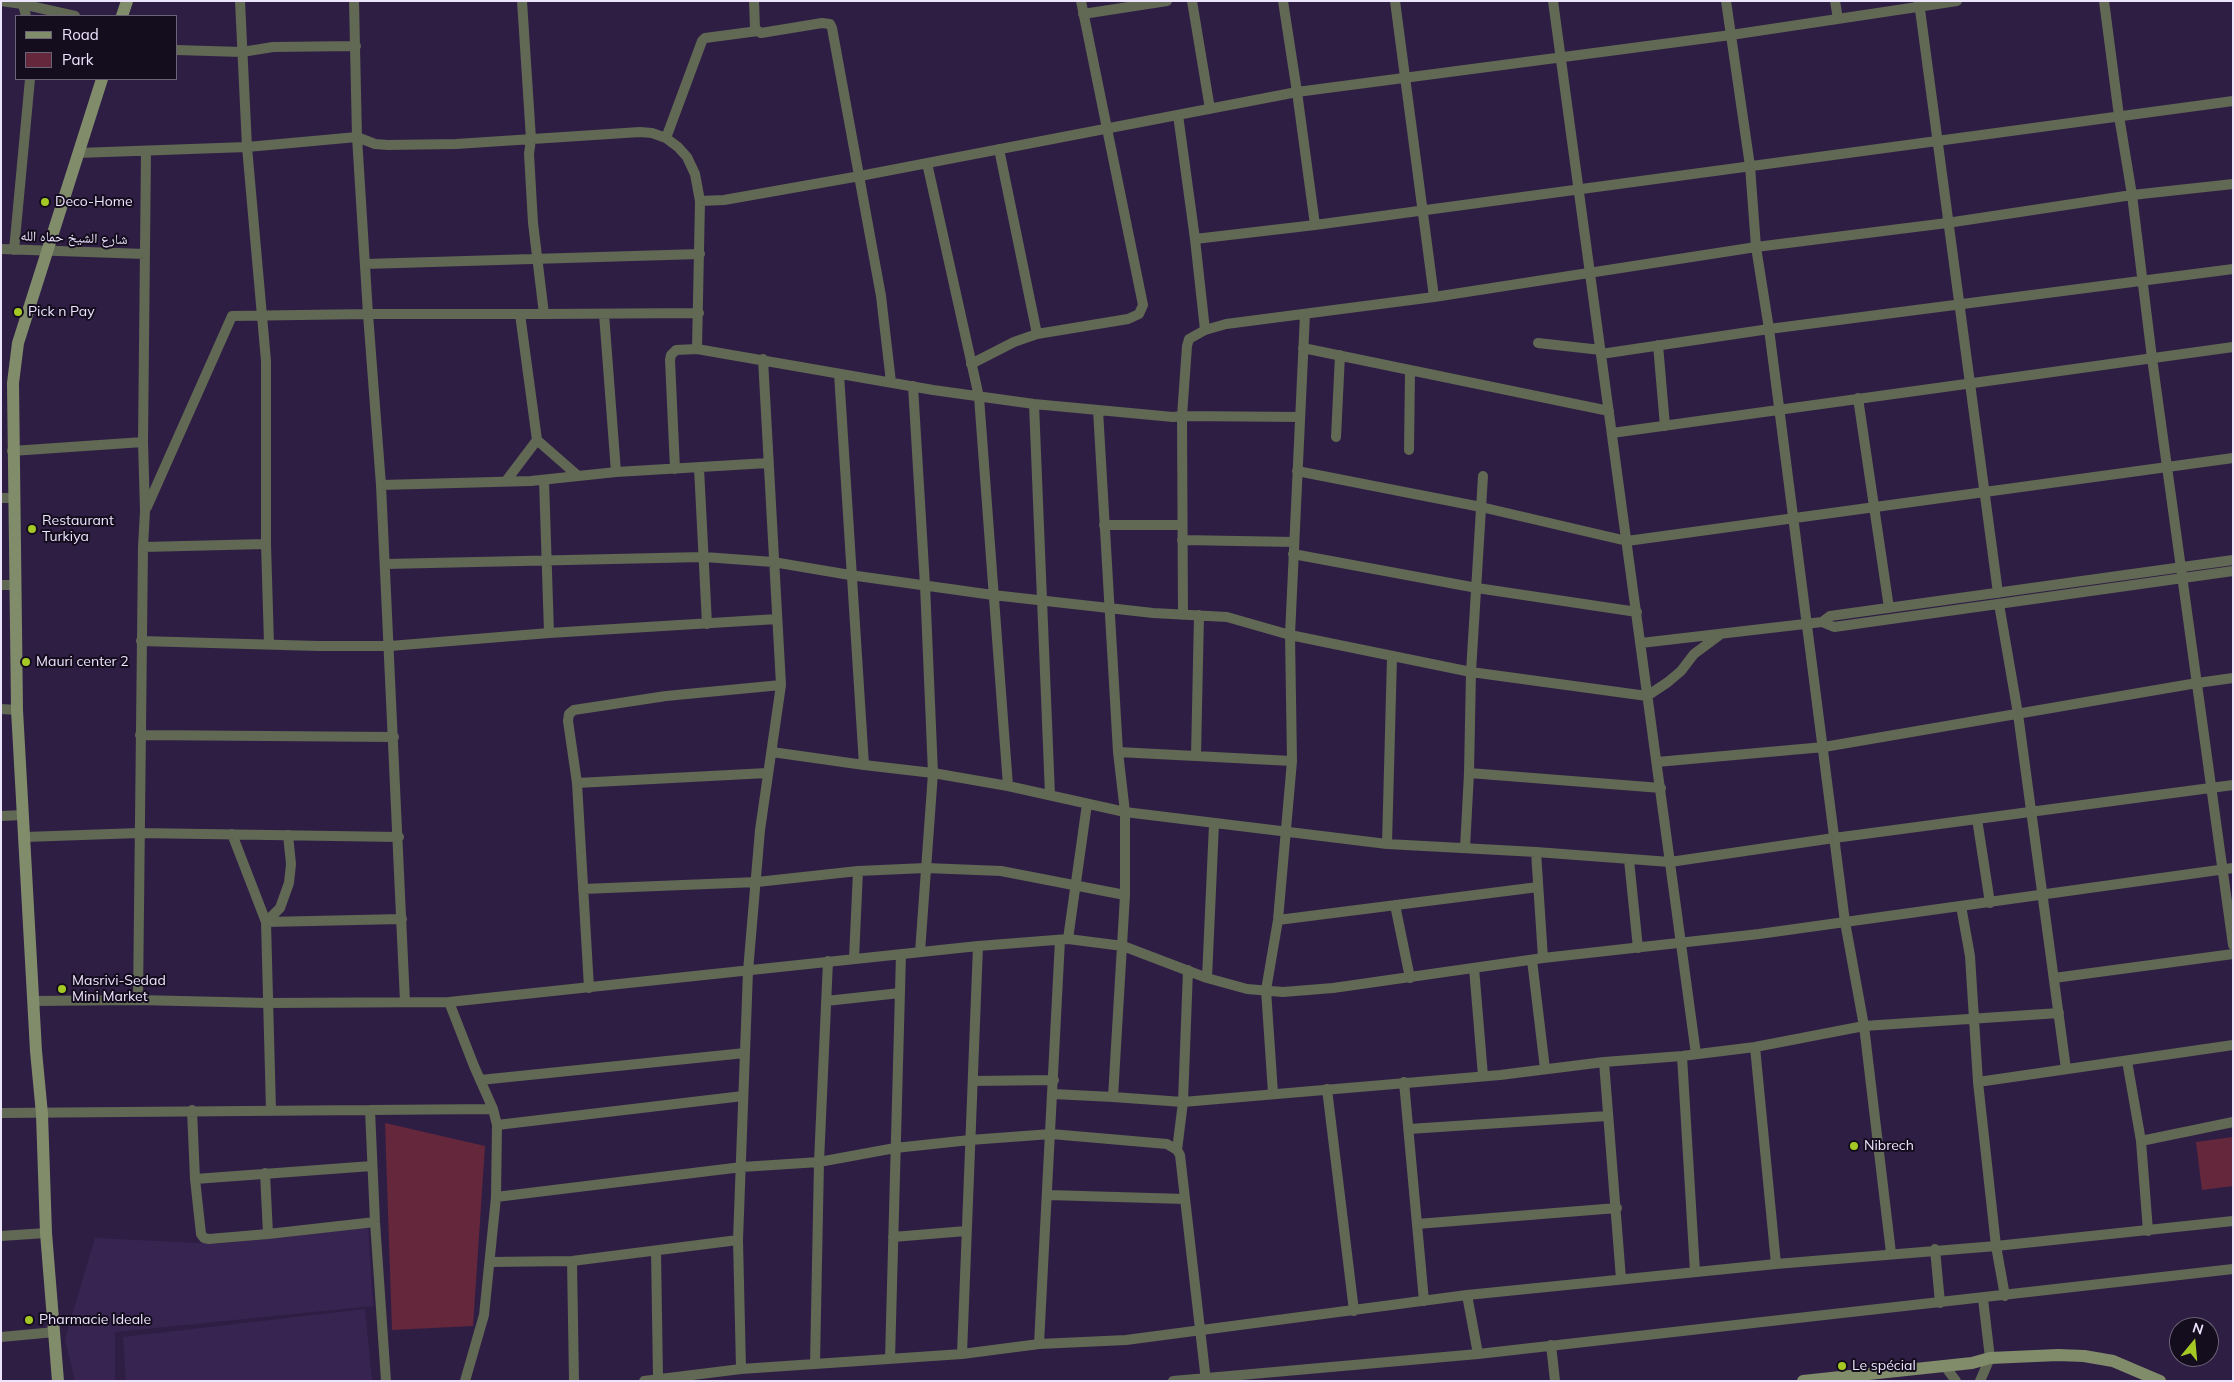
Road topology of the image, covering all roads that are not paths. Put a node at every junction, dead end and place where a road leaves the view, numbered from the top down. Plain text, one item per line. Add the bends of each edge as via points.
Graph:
1 (1, 1) edge
2 (127, 1) edge
3 (240, 1) edge
4 (354, 1) edge
5 (522, 1) edge
6 (754, 1) edge
7 (1081, 1) edge
8 (1167, 1) edge
9 (1192, 1) edge
10 (1283, 1) edge
11 (1395, 1) edge
12 (1553, 1) edge
13 (1726, 1) edge
14 (1836, 1) edge
15 (1957, 1) edge
16 (2104, 1) edge
17 (22, 2) edge
18 (1919, 4) edge
19 (1083, 14) junction
20 (26, 15) edge
21 (71, 15) edge
22 (122, 15) edge
23 (1838, 19) junction
24 (758, 31) junction
25 (1731, 35) junction
26 (356, 46) junction
27 (178, 50) edge
28 (242, 52) junction
29 (1561, 58) junction
30 (1405, 78) junction
31 (30, 80) edge
32 (102, 80) edge
33 (1298, 92) junction
34 (2233, 101) edge
35 (1210, 109) junction
36 (1178, 115) junction
37 (2119, 116) junction
38 (1105, 129) junction
39 (357, 137) junction
40 (666, 138) junction
41 (531, 139) junction
42 (1937, 141) junction
43 (247, 147) junction
44 (999, 149) junction
45 (146, 151) junction
46 (78, 153) junction
47 (927, 163) junction
48 (1750, 166) junction
49 (860, 176) junction
50 (2233, 184) edge
51 (1579, 190) junction
52 (2132, 195) junction
53 (700, 201) junction
54 (1423, 211) junction
55 (1946, 223) junction
56 (1315, 226) junction
57 (1194, 239) junction
58 (1756, 247) junction
59 (1, 249) edge
60 (14, 250) junction
61 (46, 251) junction
62 (145, 254) junction
63 (700, 254) junction
64 (537, 259) junction
65 (365, 264) junction
66 (2233, 269) edge
67 (1590, 274) junction
68 (2142, 282) junction
69 (1434, 297) junction
70 (1959, 305) junction
71 (699, 313) junction
72 (368, 314) junction
73 (520, 314) junction
74 (544, 314) junction
75 (604, 314) junction
76 (1305, 314) junction
77 (261, 315) junction
78 (1769, 329) junction
79 (1205, 330) junction
80 (1037, 334) junction
81 (1538, 343) dead end
82 (1658, 345) junction
83 (2233, 347) edge
84 (1303, 348) junction
85 (697, 349) junction
86 (1601, 352) junction
87 (1340, 355) junction
88 (2152, 358) junction
89 (763, 359) junction
90 (971, 364) junction
91 (1410, 370) junction
92 (839, 374) junction
93 (891, 382) junction
94 (1970, 382) junction
95 (913, 386) junction
96 (979, 397) junction
97 (1858, 398) junction
98 (1034, 404) junction
99 (1098, 410) junction
100 (1779, 410) junction
101 (1609, 411) junction
102 (1182, 416) junction
103 (1300, 417) junction
104 (1665, 426) junction
105 (1612, 433) junction
106 (1336, 437) dead end
107 (537, 440) junction
108 (143, 442) junction
109 (1409, 450) dead end
110 (12, 451) junction
111 (2233, 458) edge
112 (768, 463) junction
113 (2167, 467) junction
114 (699, 468) junction
115 (674, 469) junction
116 (1297, 471) junction
117 (616, 472) junction
118 (576, 475) junction
119 (1483, 476) dead end
120 (544, 480) junction
121 (506, 481) junction
122 (381, 485) junction
123 (1985, 492) junction
124 (7, 498) edge
125 (1481, 507) junction
126 (1874, 507) junction
127 (146, 511) junction
128 (1792, 518) junction
129 (1104, 525) junction
130 (1182, 525) junction
131 (1182, 540) junction
132 (1627, 541) junction
133 (1294, 542) junction
134 (266, 544) junction
135 (143, 546) junction
136 (1293, 554) junction
137 (704, 557) junction
138 (547, 560) junction
139 (2233, 560) edge
140 (773, 562) junction
141 (385, 564) junction
142 (2233, 571) edge
143 (2182, 573) junction
144 (850, 575) junction
145 (1, 585) edge
146 (16, 585) junction
147 (925, 585) junction
148 (1477, 588) junction
149 (993, 595) junction
150 (1998, 598) junction
151 (1042, 600) junction
152 (1110, 608) junction
153 (1889, 608) junction
154 (1637, 612) junction
155 (1183, 615) junction
156 (1199, 615) junction
157 (776, 619) junction
158 (1822, 622) junction
159 (707, 624) junction
160 (1807, 624) junction
161 (549, 633) junction
162 (1722, 634) junction
163 (1290, 635) junction
164 (141, 641) junction
165 (1641, 643) junction
166 (269, 644) junction
167 (390, 646) junction
168 (1392, 657) junction
169 (1471, 672) junction
170 (2233, 678) edge
171 (2197, 683) junction
172 (781, 685) junction
173 (1647, 696) junction
174 (1, 709) edge
175 (17, 710) junction
176 (2018, 714) junction
177 (140, 735) junction
178 (394, 737) junction
179 (1824, 747) junction
180 (772, 752) junction
181 (1118, 752) junction
182 (1196, 756) junction
183 (1292, 761) junction
184 (1657, 762) junction
185 (864, 765) junction
186 (933, 772) junction
187 (767, 773) junction
188 (1470, 773) junction
189 (577, 783) junction
190 (2233, 785) edge
191 (1008, 786) junction
192 (1661, 788) junction
193 (2211, 789) junction
194 (1050, 795) junction
195 (1087, 804) junction
196 (2030, 811) junction
197 (1125, 812) junction
198 (23, 815) junction
199 (1, 816) edge
200 (1977, 819) junction
201 (1214, 824) junction
202 (139, 833) junction
203 (1287, 833) junction
204 (232, 834) junction
205 (288, 835) junction
206 (25, 836) junction
207 (399, 837) junction
208 (1834, 838) junction
209 (1387, 844) junction
210 (1465, 848) junction
211 (1536, 852) junction
212 (1628, 860) junction
213 (1670, 862) junction
214 (926, 868) junction
215 (2228, 869) edge
216 (858, 871) junction
217 (757, 882) junction
218 (1076, 887) junction
219 (1538, 887) junction
220 (583, 889) junction
221 (2042, 894) junction
222 (1125, 895) junction
223 (1990, 903) junction
224 (1395, 905) junction
225 (1961, 906) junction
226 (402, 919) junction
227 (1278, 920) junction
228 (266, 922) junction
229 (1845, 922) junction
230 (1064, 939) junction
231 (1681, 943) junction
232 (2233, 945) edge
233 (978, 946) junction
234 (1123, 946) junction
235 (1638, 948) junction
236 (920, 952) junction
237 (901, 954) junction
238 (2233, 954) edge
239 (1543, 958) junction
240 (854, 959) junction
241 (1532, 960) junction
242 (828, 961) junction
243 (1474, 968) junction
244 (1188, 970) junction
245 (748, 971) junction
246 (1207, 978) junction
247 (1410, 978) junction
248 (2054, 978) junction
249 (589, 988) junction
250 (1266, 990) junction
251 (900, 993) junction
252 (138, 1000) junction
253 (34, 1001) junction
254 (405, 1002) junction
255 (449, 1002) junction
256 (826, 1002) junction
257 (267, 1003) junction
258 (2058, 1013) junction
259 (1973, 1018) junction
260 (1864, 1026) junction
261 (2233, 1045) edge
262 (1755, 1047) junction
263 (745, 1053) junction
264 (1696, 1054) junction
265 (1682, 1056) junction
266 (2127, 1061) junction
267 (1604, 1062) junction
268 (1545, 1069) junction
269 (2066, 1069) junction
270 (1483, 1076) junction
271 (480, 1080) junction
272 (1054, 1080) junction
273 (973, 1081) junction
274 (1404, 1082) junction
275 (1978, 1082) junction
276 (1327, 1089) junction
277 (1273, 1093) junction
278 (1053, 1094) junction
279 (743, 1096) junction
280 (1113, 1096) junction
281 (1183, 1102) junction
282 (493, 1109) junction
283 (192, 1110) junction
284 (271, 1110) junction
285 (370, 1110) junction
286 (1, 1113) edge
287 (42, 1114) junction
288 (1607, 1116) junction
289 (2233, 1122) edge
290 (497, 1124) junction
291 (1408, 1129) junction
292 (1051, 1134) junction
293 (970, 1140) junction
294 (2141, 1141) junction
295 (895, 1148) junction
296 (1177, 1150) junction
297 (819, 1162) junction
298 (372, 1166) junction
299 (742, 1167) junction
300 (265, 1173) junction
301 (194, 1179) junction
302 (1048, 1195) junction
303 (496, 1197) junction
304 (1185, 1199) junction
305 (1617, 1208) junction
306 (375, 1222) junction
307 (2233, 1222) edge
308 (1417, 1224) junction
309 (2148, 1230) junction
310 (966, 1231) junction
311 (46, 1233) junction
312 (268, 1234) junction
313 (1, 1236) edge
314 (893, 1236) junction
315 (738, 1240) junction
316 (1996, 1246) junction
317 (1935, 1249) junction
318 (656, 1251) junction
319 (1892, 1253) junction
320 (572, 1261) junction
321 (490, 1262) junction
322 (1776, 1264) junction
323 (2233, 1269) edge
324 (1695, 1272) junction
325 (1621, 1279) junction
326 (1467, 1296) junction
327 (2005, 1296) junction
328 (1983, 1298) junction
329 (1424, 1302) junction
330 (1940, 1302) junction
331 (1354, 1311) junction
332 (55, 1332) junction
333 (1199, 1332) junction
334 (1, 1337) edge
335 (1039, 1344) junction
336 (1551, 1345) junction
337 (962, 1354) junction
338 (1478, 1354) junction
339 (1990, 1358) junction
340 (890, 1359) junction
341 (815, 1364) junction
342 (1944, 1365) junction
343 (741, 1369) junction
344 (658, 1378) junction
345 (1205, 1379) edge
346 (58, 1381) edge
347 (386, 1381) edge
348 (465, 1381) edge
349 (574, 1381) edge
350 (644, 1381) edge
351 (1173, 1381) edge
352 (1555, 1381) edge
353 (1803, 1381) edge
354 (1956, 1381) edge
355 (1980, 1381) edge
356 (2160, 1381) edge

1 - 17 street
2 - 22 street
3 - 28 street
4 - 26 street
5 - 41 street
6 - 24 street via 755,28
7 - 19 street
8 - 19 street
9 - 35 street
10 - 33 street
11 - 30 street
12 - 29 street
13 - 25 street
14 - 23 street
15 - 18 street
16 - 37 street
17 - 20 street
17 - 21 street
18 - 23 street
18 - 42 street
19 - 38 street
23 - 25 street
24 - 40 street via 702,41
24 - 49 street via 830,24
25 - 29 street
25 - 48 street
26 - 28 street via 273,47
26 - 39 street
27 - 28 street
28 - 43 street
29 - 30 street
29 - 51 street
30 - 33 street
30 - 54 street
31 - 60 street
32 - 46 street
33 - 35 street
33 - 56 street
34 - 37 street
35 - 36 street
36 - 38 street
36 - 57 street
37 - 42 street
37 - 52 street
38 - 44 street
38 - 80 street via 1142,304 1139,314 1128,319
39 - 41 street via 388,145
39 - 43 street
39 - 65 street
40 - 41 street via 640,132
40 - 53 street via 687,157 695,174
41 - 64 street via 530,174
42 - 48 street
42 - 55 street
43 - 45 street
43 - 77 street
44 - 47 street
44 - 80 street
45 - 46 street
45 - 62 street
46 - 61 street
47 - 49 street
47 - 90 street
48 - 51 street
48 - 58 street
49 - 53 street via 724,200
49 - 93 street via 881,296
50 - 52 street
51 - 54 street
51 - 67 street
52 - 55 street
52 - 68 street
53 - 63 street
54 - 56 street
54 - 69 street
55 - 58 street
55 - 70 street
56 - 57 street
57 - 79 street
58 - 67 street
58 - 78 street
59 - 60 street, شارع الشيخ حماه الله
60 - 61 street, شارع الشيخ حماه الله
61 - 62 street, شارع الشيخ حماه الله
61 - 110 street via 14,362
62 - 108 street
63 - 64 street
63 - 71 street
64 - 65 street
64 - 74 street
65 - 72 street
66 - 68 street
67 - 69 street
67 - 86 street
68 - 70 street
68 - 88 street
69 - 76 street
70 - 78 street
70 - 94 street
71 - 75 street
71 - 85 street
72 - 73 street
72 - 77 street
72 - 122 street
73 - 74 street
73 - 107 street
74 - 75 street
75 - 117 street
76 - 79 street via 1226,324
76 - 84 street
77 - 127 street via 232,316
77 - 134 street via 266,360
78 - 82 street
78 - 100 street
79 - 102 street via 1189,338
80 - 90 street
81 - 86 street
82 - 86 street
82 - 104 street
83 - 88 street
84 - 87 street
84 - 103 street
85 - 89 street
85 - 115 street via 676,350 671,355
86 - 101 street
87 - 91 street
87 - 106 street
88 - 94 street
88 - 113 street
89 - 92 street
89 - 112 street
90 - 96 street
91 - 101 street
91 - 109 street
92 - 93 street
92 - 144 street
93 - 95 street
94 - 97 street
94 - 123 street
95 - 96 street
95 - 147 street
96 - 98 street
96 - 149 street
97 - 100 street
97 - 126 street
98 - 99 street
98 - 151 street
99 - 102 street
99 - 129 street
100 - 104 street
100 - 128 street
101 - 105 street
102 - 103 street
102 - 130 street
103 - 116 street
104 - 105 street
105 - 132 street
107 - 118 street
107 - 121 street
108 - 110 street
108 - 127 street
110 - 124 street
111 - 113 street
112 - 114 street
112 - 140 street
113 - 123 street
113 - 143 street
114 - 115 street
114 - 137 street
115 - 117 street
116 - 125 street
116 - 133 street
117 - 118 street
118 - 120 street
119 - 125 street
120 - 121 street
120 - 138 street
121 - 122 street
122 - 141 street
123 - 126 street
123 - 150 street
124 - 146 street
125 - 132 street
125 - 148 street
126 - 128 street
126 - 153 street
127 - 135 street
128 - 132 street
128 - 160 street
129 - 130 street
129 - 152 street
130 - 131 street
131 - 133 street
131 - 155 street
132 - 154 street
133 - 136 street
134 - 135 street
134 - 166 street
135 - 164 street
136 - 148 street
136 - 163 street
137 - 138 street
137 - 140 street
137 - 159 street
138 - 141 street
138 - 161 street
139 - 143 street
140 - 144 street
140 - 157 street
141 - 167 street
142 - 143 street
143 - 150 street
143 - 171 street
144 - 147 street
144 - 185 street
145 - 146 street
146 - 175 street
147 - 149 street
147 - 186 street
148 - 154 street
148 - 169 street
149 - 151 street
149 - 191 street
150 - 153 street
150 - 158 street via 1834,627
150 - 176 street
151 - 152 street
151 - 194 street
152 - 155 street
152 - 181 street
153 - 158 street via 1830,616
154 - 165 street
155 - 156 street
156 - 163 street via 1227,617
156 - 182 street
157 - 159 street
157 - 172 street
158 - 160 street
159 - 161 street
160 - 162 street
160 - 179 street
161 - 167 street
162 - 165 street
162 - 173 street via 1694,654 1668,682
163 - 168 street
163 - 183 street
164 - 166 street
164 - 177 street
165 - 173 street
166 - 167 street
167 - 178 street
168 - 169 street
168 - 209 street
169 - 173 street
169 - 188 street
170 - 171 street
171 - 176 street
171 - 193 street
172 - 180 street
172 - 189 street via 666,696 574,710 568,721
173 - 184 street
174 - 175 street
175 - 198 street
176 - 179 street
176 - 196 street
177 - 178 street
177 - 202 street
178 - 207 street
179 - 184 street
179 - 208 street
180 - 185 street
180 - 187 street
181 - 182 street
181 - 197 street
182 - 183 street
183 - 203 street
184 - 192 street
185 - 186 street
186 - 191 street
186 - 214 street
187 - 189 street
187 - 217 street
188 - 192 street
188 - 210 street
189 - 220 street
190 - 193 street
191 - 194 street
192 - 213 street
193 - 196 street
193 - 215 street
194 - 195 street
195 - 197 street
195 - 218 street
196 - 200 street
196 - 221 street
197 - 201 street
197 - 222 street
198 - 199 street
198 - 206 street
200 - 208 street
200 - 223 street
201 - 203 street
201 - 246 street
202 - 204 street
202 - 206 street
202 - 252 street
203 - 209 street
203 - 227 street
204 - 205 street
204 - 228 street
205 - 207 street
205 - 228 street via 290,883 280,908
206 - 253 street
207 - 226 street
208 - 213 street
208 - 229 street
209 - 210 street
210 - 211 street
211 - 212 street
211 - 219 street
212 - 213 street
212 - 235 street
213 - 231 street
214 - 216 street
214 - 218 street via 1002,871
214 - 236 street
215 - 221 street
215 - 232 street
216 - 217 street
216 - 240 street
217 - 220 street
217 - 245 street
218 - 222 street
218 - 230 street
219 - 224 street
219 - 239 street
220 - 249 street
221 - 223 street
221 - 248 street
222 - 234 street
223 - 225 street
224 - 227 street
224 - 247 street
225 - 229 street
225 - 259 street via 1970,956
226 - 228 street
226 - 254 street
227 - 250 street
228 - 257 street
229 - 231 street
229 - 260 street
230 - 233 street
230 - 234 street
230 - 272 street
231 - 235 street
231 - 264 street
233 - 236 street
233 - 273 street
234 - 244 street
234 - 280 street
235 - 239 street
236 - 237 street
237 - 240 street
237 - 251 street
238 - 248 street
239 - 241 street
240 - 242 street
241 - 243 street
241 - 268 street
242 - 245 street
242 - 256 street
243 - 247 street
243 - 270 street
244 - 246 street
244 - 281 street
245 - 249 street
245 - 263 street
246 - 250 street via 1247,989
247 - 250 street via 1333,988 1283,992
248 - 258 street
249 - 255 street
250 - 277 street
251 - 256 street
251 - 295 street
252 - 253 street
252 - 257 street
253 - 287 street
254 - 255 street
254 - 257 street
255 - 271 street
256 - 297 street
257 - 284 street
258 - 259 street
258 - 269 street
259 - 260 street
259 - 275 street
260 - 262 street
260 - 319 street
261 - 266 street
262 - 264 street
262 - 322 street
263 - 271 street
263 - 279 street
264 - 265 street
265 - 267 street
265 - 324 street
266 - 269 street
266 - 294 street
267 - 268 street
267 - 288 street
268 - 270 street
269 - 275 street
270 - 274 street
271 - 282 street
272 - 273 street
272 - 278 street
273 - 293 street
274 - 276 street
274 - 291 street
275 - 316 street
276 - 277 street
276 - 331 street
277 - 281 street
278 - 280 street
278 - 292 street
279 - 290 street
279 - 299 street
280 - 281 street
281 - 296 street
282 - 285 street
282 - 290 street
283 - 284 street
283 - 287 street
283 - 301 street
284 - 285 street
285 - 298 street
286 - 287 street
287 - 311 street
288 - 291 street
288 - 305 street
289 - 294 street
290 - 303 street
291 - 308 street
292 - 293 street
292 - 296 street via 1167,1144
292 - 302 street
293 - 295 street
293 - 310 street
294 - 309 street
295 - 297 street
295 - 314 street
296 - 304 street
297 - 299 street
297 - 341 street
298 - 300 street
298 - 306 street
299 - 303 street
299 - 315 street
300 - 301 street
300 - 312 street
301 - 312 street via 204,1238
302 - 304 street
302 - 335 street
303 - 321 street
304 - 333 street
305 - 308 street
305 - 325 street
306 - 312 street
306 - 347 street
307 - 309 street
308 - 329 street
309 - 316 street
310 - 314 street
310 - 337 street
311 - 313 street
311 - 332 street
314 - 340 street
315 - 318 street
315 - 343 street
316 - 317 street
316 - 327 street
317 - 319 street
317 - 330 street
318 - 320 street
318 - 344 street
319 - 322 street
320 - 321 street
320 - 349 street
321 - 348 street via 482,1325
322 - 324 street
323 - 327 street
324 - 325 street
325 - 326 street
326 - 329 street
326 - 338 street
327 - 328 street
328 - 330 street
328 - 339 street
329 - 331 street
330 - 336 street
331 - 333 street
332 - 334 street
332 - 346 street
333 - 335 street via 1126,1340
333 - 345 street
335 - 337 street
336 - 338 street
336 - 352 street
337 - 340 street
338 - 345 street
339 - 342 street
339 - 355 street
339 - 356 street via 2058,1354 2084,1356 2113,1361
340 - 341 street
341 - 343 street
342 - 353 street
342 - 354 street
343 - 344 street
344 - 350 street
345 - 351 street

